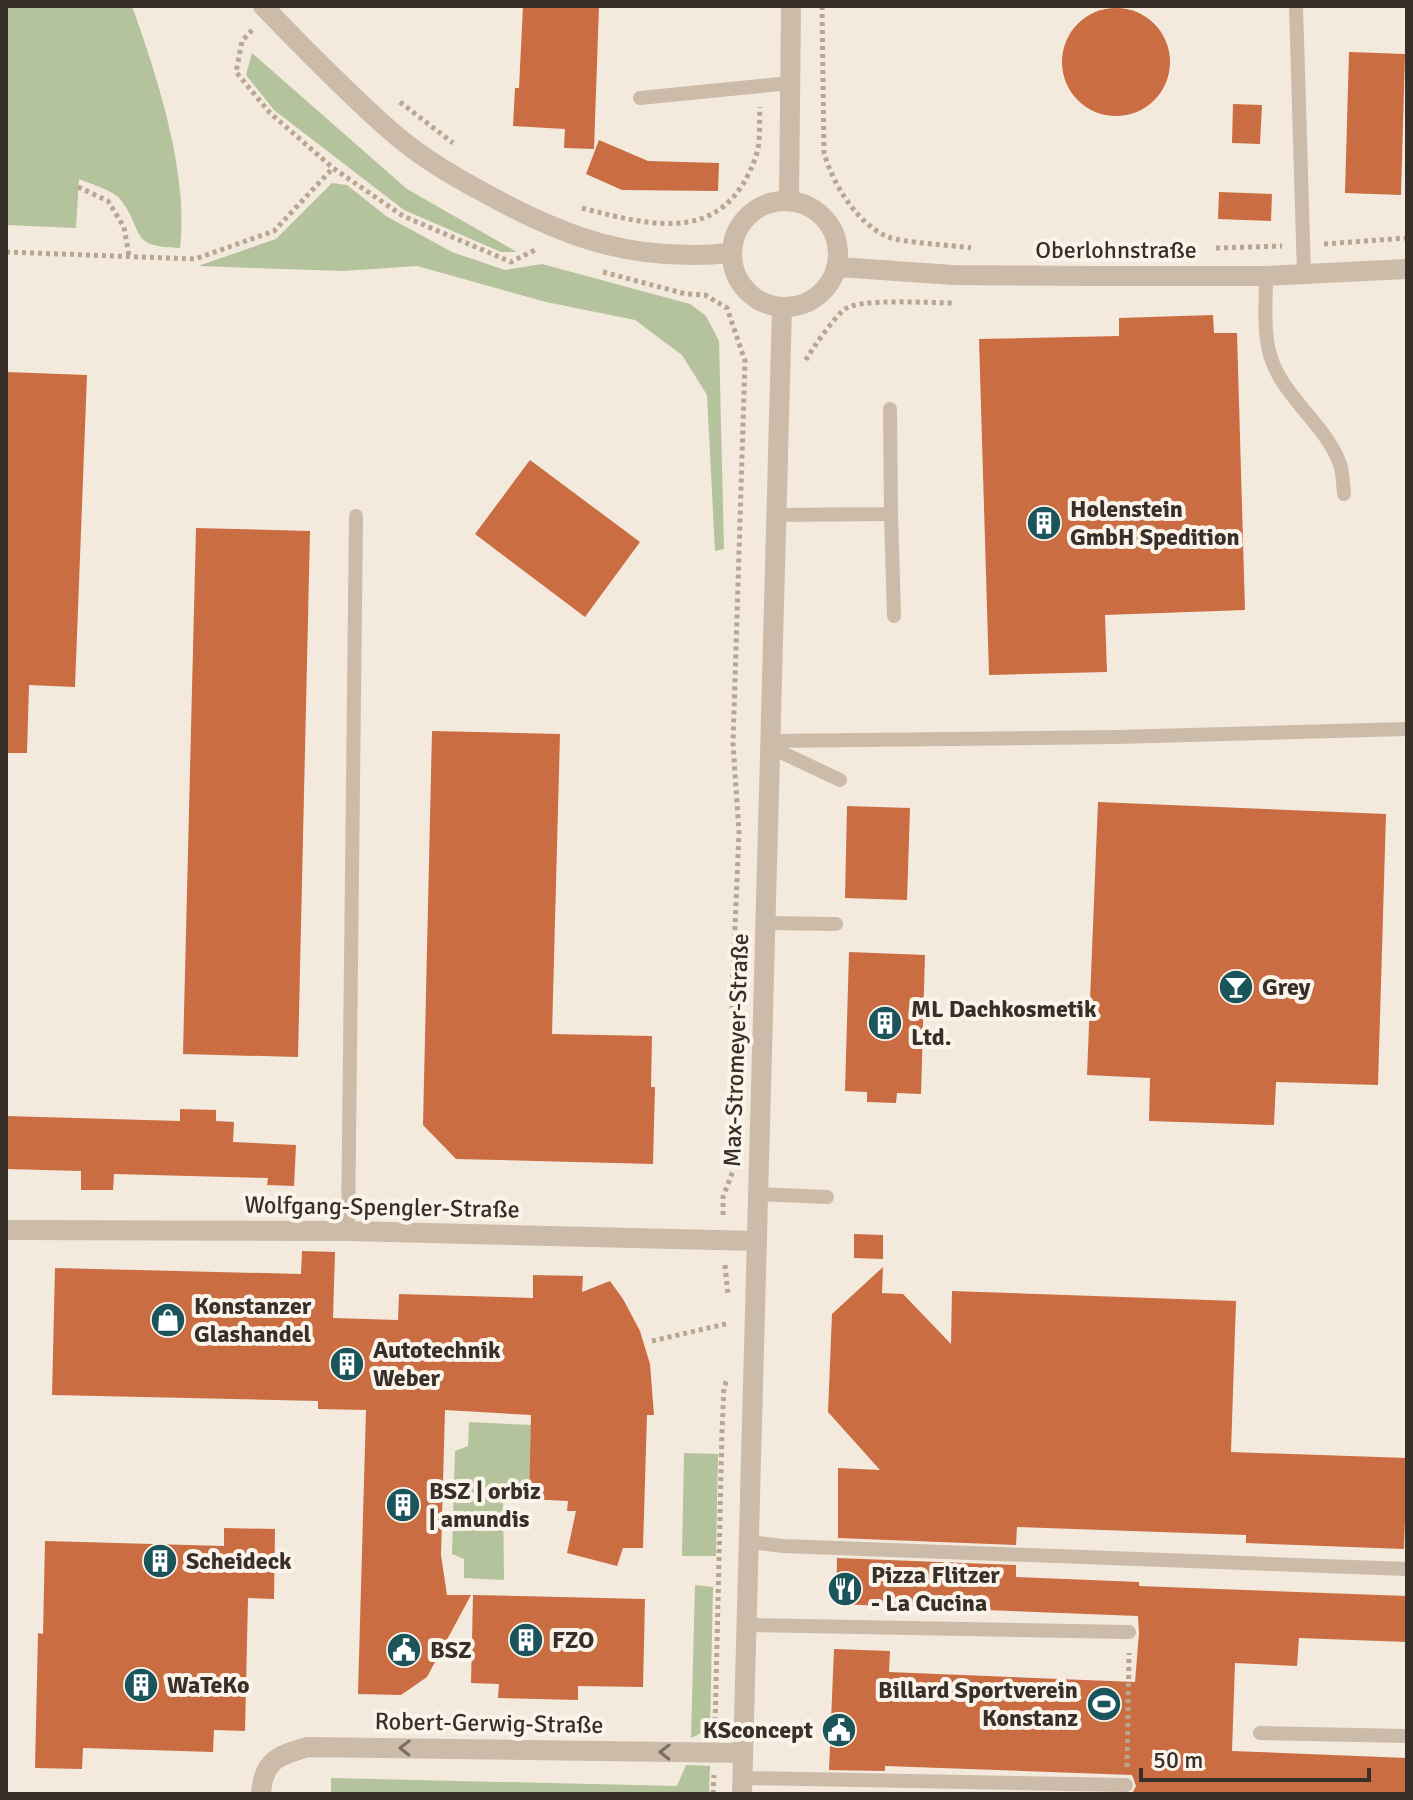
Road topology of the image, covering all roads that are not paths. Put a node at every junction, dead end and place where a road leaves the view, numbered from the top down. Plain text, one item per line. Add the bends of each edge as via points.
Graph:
1 (791, 6) edge
2 (1296, 6) edge
3 (262, 13) edge
4 (790, 83) junction
5 (640, 98) dead end
6 (789, 200) junction
7 (732, 253) junction
8 (838, 267) junction
9 (1403, 268) edge
10 (1304, 274) junction
11 (1266, 276) junction
12 (782, 307) junction
13 (890, 409) dead end
14 (1344, 494) dead end
15 (891, 514) junction
16 (776, 515) junction
17 (356, 516) dead end
18 (894, 616) dead end
19 (1407, 729) edge
20 (770, 744) junction
21 (840, 780) dead end
22 (765, 923) junction
23 (836, 924) dead end
24 (758, 1194) junction
25 (827, 1197) dead end
26 (6, 1230) edge
27 (348, 1231) junction
28 (757, 1241) junction
29 (749, 1542) junction
30 (1407, 1569) edge
31 (747, 1625) junction
32 (1129, 1632) road end
33 (1260, 1733) dead end
34 (1407, 1736) edge
35 (743, 1753) junction
36 (1126, 1785) road end
37 (743, 1786) edge
38 (261, 1794) edge

1 - 4 street
2 - 10 lane
3 - 7 street, bridge via 401,140 520,213 579,238 637,253
4 - 5 lane
4 - 6 street
6 - 7 street via 749,214
6 - 8 street via 804,203 829,222 836,236
7 - 12 street via 735,273 746,290 761,302
8 - 11 street, Oberlohnstraße via 953,275
8 - 12 street via 823,293 796,307
9 - 10 street, Oberlohnstraße
10 - 11 street, Oberlohnstraße
11 - 14 lane via 1270,355 1281,380 1340,464
12 - 16 street, Max-Stromeyer-Straße
13 - 15 lane
15 - 16 lane
15 - 18 lane
16 - 20 street, Max-Stromeyer-Straße
17 - 27 lane
19 - 20 lane
20 - 21 lane
20 - 22 street, Max-Stromeyer-Straße
22 - 23 lane
22 - 24 street, Max-Stromeyer-Straße
24 - 25 lane
24 - 28 street, Max-Stromeyer-Straße
26 - 27 street, Wolfgang-Spengler-Straße
27 - 28 street, Wolfgang-Spengler-Straße
28 - 29 street, Max-Stromeyer-Straße
29 - 30 lane
29 - 31 street, Max-Stromeyer-Straße
31 - 32 lane
31 - 35 street, Max-Stromeyer-Straße
33 - 34 lane
35 - 37 street, Max-Stromeyer-Straße
35 -> 38 street, Robert-Gerwig-Straße via 308,1747 273,1760 265,1770
36 - 37 lane

